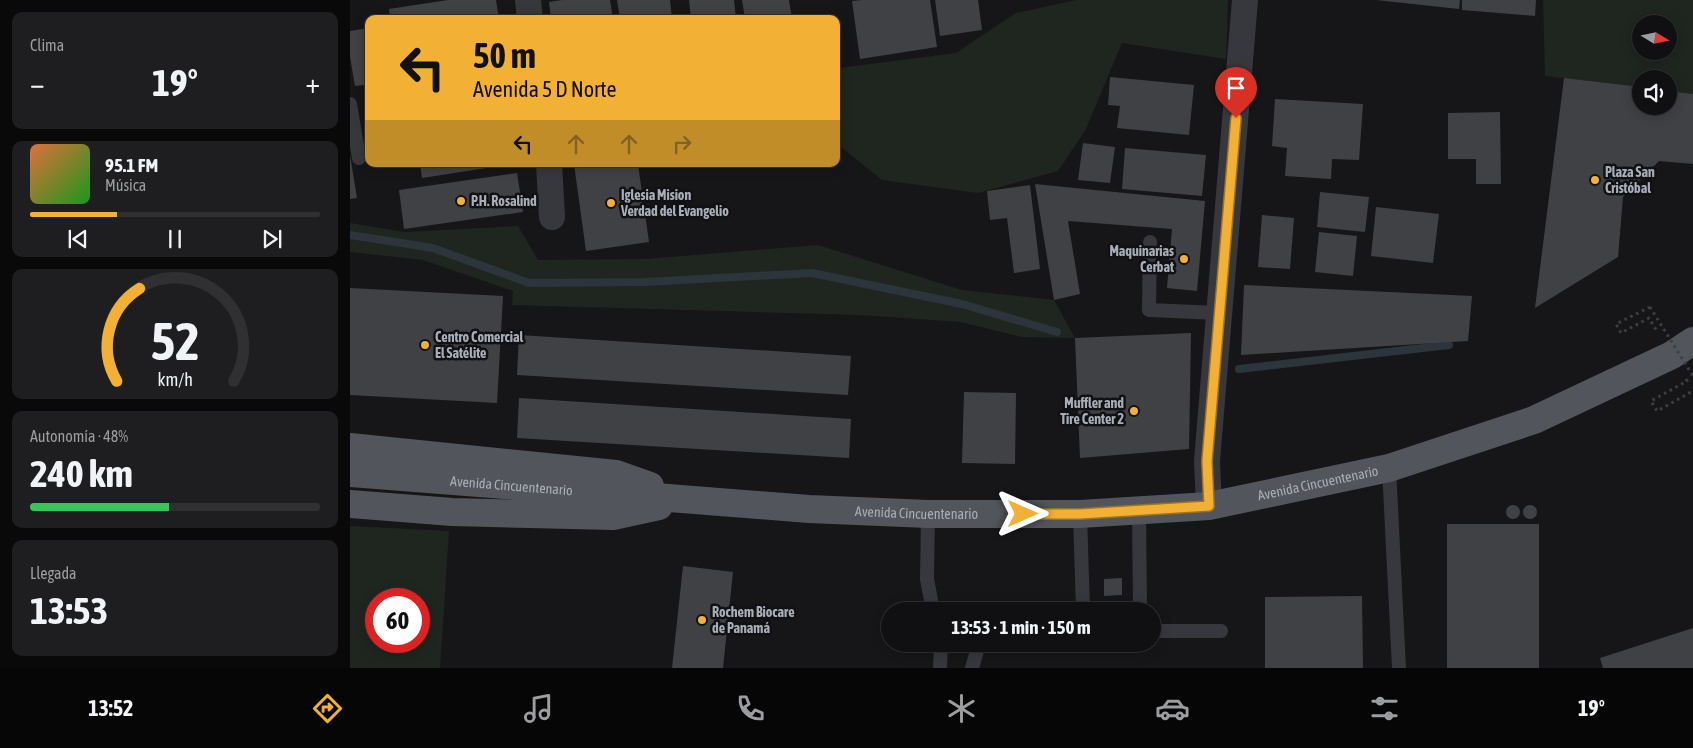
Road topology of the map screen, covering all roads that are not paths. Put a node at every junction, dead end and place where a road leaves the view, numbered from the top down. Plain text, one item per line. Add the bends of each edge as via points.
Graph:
1 (528, 0) edge
2 (1245, 0) edge
3 (530, 15) edge
4 (350, 104) edge
5 (359, 158) dead end
6 (549, 167) edge
7 (552, 217) dead end
8 (1150, 242) dead end
9 (1219, 313) junction
10 (1693, 341) edge
11 (350, 447) edge
12 (1390, 468) junction
13 (350, 473) edge
14 (690, 499) junction
15 (350, 504) edge
16 (1209, 506) junction
17 (1140, 511) junction
18 (928, 514) junction
19 (1080, 514) junction
20 (931, 602) edge
21 (1083, 602) edge
22 (1140, 602) edge
23 (1161, 631) edge
24 (1221, 631) dead end
25 (941, 652) edge
26 (977, 652) edge
27 (940, 668) edge
28 (972, 668) edge
29 (1399, 668) edge

1 - 3 street
2 - 9 street
4 - 5 lane
6 - 7 street
8 - 9 lane via 1149,310
9 - 16 street via 1207,461
10 - 12 main road, Avenida Cincuentenario via 1672,355 1534,420
11 - 14 main road via 616,474
12 - 16 main road, Avenida Cincuentenario
12 - 29 lane
13 - 14 main road, Avenida Cincuentenario
14 - 15 main road via 613,516 452,512
14 - 18 main road, Avenida Cincuentenario
16 - 17 main road, Avenida Cincuentenario
17 - 19 main road, Avenida Cincuentenario
17 - 22 lane
18 - 19 main road, Avenida Cincuentenario
18 - 20 lane via 927,579
19 - 21 lane
23 - 24 lane
25 - 27 lane
26 - 28 lane

